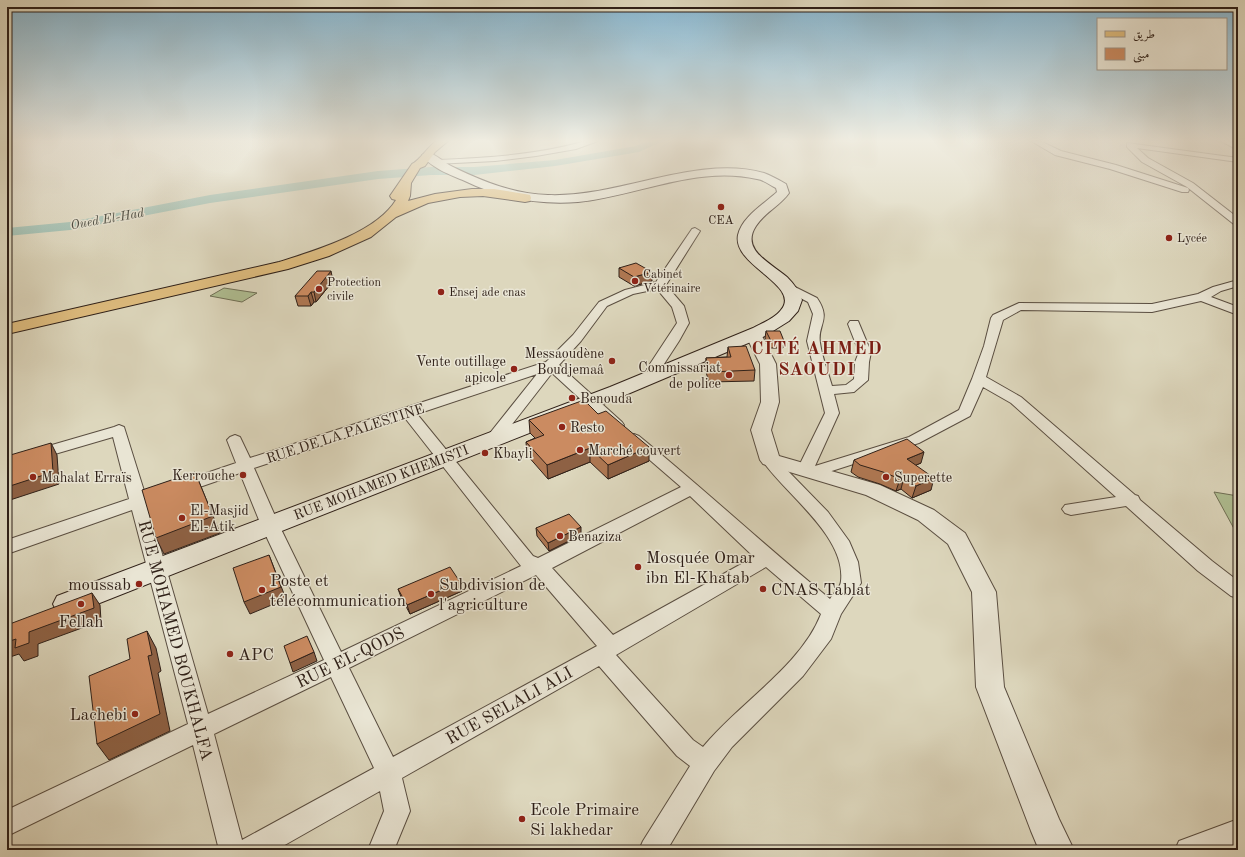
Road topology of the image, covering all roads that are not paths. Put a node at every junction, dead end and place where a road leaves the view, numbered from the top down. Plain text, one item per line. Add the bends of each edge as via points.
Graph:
1 (410, 181) edge
2 (473, 181) joint
3 (672, 181) edge
4 (772, 181) edge
5 (1158, 181) edge
6 (1183, 181) edge
7 (403, 190) junction
8 (449, 196) junction
9 (525, 198) junction
10 (1206, 198) junction
11 (430, 199) junction
12 (390, 215) junction
13 (1238, 223) edge
14 (376, 224) junction
15 (695, 231) dead end
16 (1238, 283) edge
17 (660, 285) junction
18 (789, 288) junction
19 (1202, 297) junction
20 (1238, 310) edge
21 (854, 324) dead end
22 (7, 329) edge
23 (753, 334) junction
24 (551, 366) junction
25 (658, 375) junction
26 (979, 379) junction
27 (825, 390) junction
28 (590, 402) junction
29 (408, 412) junction
30 (494, 438) junction
31 (235, 440) dead end
32 (445, 458) junction
33 (770, 460) junction
34 (7, 463) edge
35 (246, 465) junction
36 (809, 471) junction
37 (692, 488) junction
38 (1132, 500) junction
39 (139, 503) junction
40 (1071, 509) dead end
41 (270, 525) junction
42 (7, 547) edge
43 (767, 558) junction
44 (539, 566) junction
45 (157, 568) junction
46 (1238, 591) edge
47 (50, 611) edge
48 (832, 612) junction
49 (607, 650) junction
50 (336, 664) junction
51 (202, 729) junction
52 (705, 763) junction
53 (388, 772) junction
54 (7, 823) edge
55 (1238, 835) edge
56 (232, 850) edge
57 (250, 850) edge
58 (380, 850) edge
59 (652, 850) edge
60 (1057, 850) edge
61 (1188, 850) edge

1 - 7 main road
2 - 8 main road via 464,191
2 - 9 main road
3 - 9 main road via 598,195 561,199
4 - 18 main road via 782,186 783,192 756,216 744,239 748,251 756,260
5 - 10 street
6 - 10 street
7 - 11 main road via 414,199
7 - 12 main road
7 - 14 main road
8 - 9 main road via 483,192
8 - 11 main road
10 - 13 street
11 - 12 main road via 407,206
12 - 14 main road
14 - 22 main road via 354,241 283,266
15 - 17 street
16 - 19 street
17 - 24 street, RUE DE LA PALESTINE via 629,292 603,304
17 - 25 street via 678,306 683,322 657,364
18 - 23 main road, RUE MOHAMED KHEMISTI via 794,297 792,309 782,319
18 - 27 street via 813,300 819,314 812,341
19 - 20 street
19 - 26 street via 1152,308 1019,306 997,318
21 - 27 street via 865,352 861,380 849,389
23 - 25 main road, RUE MOHAMED KHEMISTI
23 - 33 street via 768,364 770,402 761,430
24 - 28 street
24 - 29 street, RUE DE LA PALESTINE
24 - 30 street
25 - 28 main road, RUE MOHAMED KHEMISTI
26 - 36 street via 965,413 914,440
26 - 38 street via 1016,400
27 - 36 street via 832,413
28 - 30 main road, RUE MOHAMED KHEMISTI
28 - 37 street
29 - 32 street
29 - 35 street, RUE DE LA PALESTINE
30 - 32 main road, RUE MOHAMED KHEMISTI
31 - 35 street
32 - 41 main road, RUE MOHAMED KHEMISTI
32 - 44 street via 526,561
33 - 36 street
33 - 48 street via 822,516 840,541 849,562 851,583
34 - 39 street, RUE MOHAMED BOUKHALFA via 120,430
35 - 39 street, RUE DE LA PALESTINE
35 - 41 street
36 - 60 street via 873,490 926,515 956,539 984,592 990,687 1047,832
37 - 43 street
37 - 44 street, RUE EL-QODS
38 - 40 street
38 - 46 street
39 - 42 street, RUE DE LA PALESTINE
39 - 45 street, RUE MOHAMED BOUKHALFA
41 - 45 main road, RUE MOHAMED KHEMISTI
41 - 50 street
43 - 48 street
43 - 49 street, RUE SELALI ALI
44 - 49 street
44 - 50 street, RUE EL-QODS
45 - 47 main road, RUE MOHAMED KHEMISTI
45 - 51 street, RUE MOHAMED BOUKHALFA
48 - 52 street via 824,633 795,670 724,739
49 - 52 street via 685,748
49 - 53 street, RUE SELALI ALI
50 - 51 street, RUE EL-QODS
50 - 53 street
51 - 54 street, RUE EL-QODS
51 - 56 street, RUE MOHAMED BOUKHALFA
52 - 59 street
53 - 57 street, RUE SELALI ALI
53 - 58 street via 397,811
55 - 61 street via 1233,834

